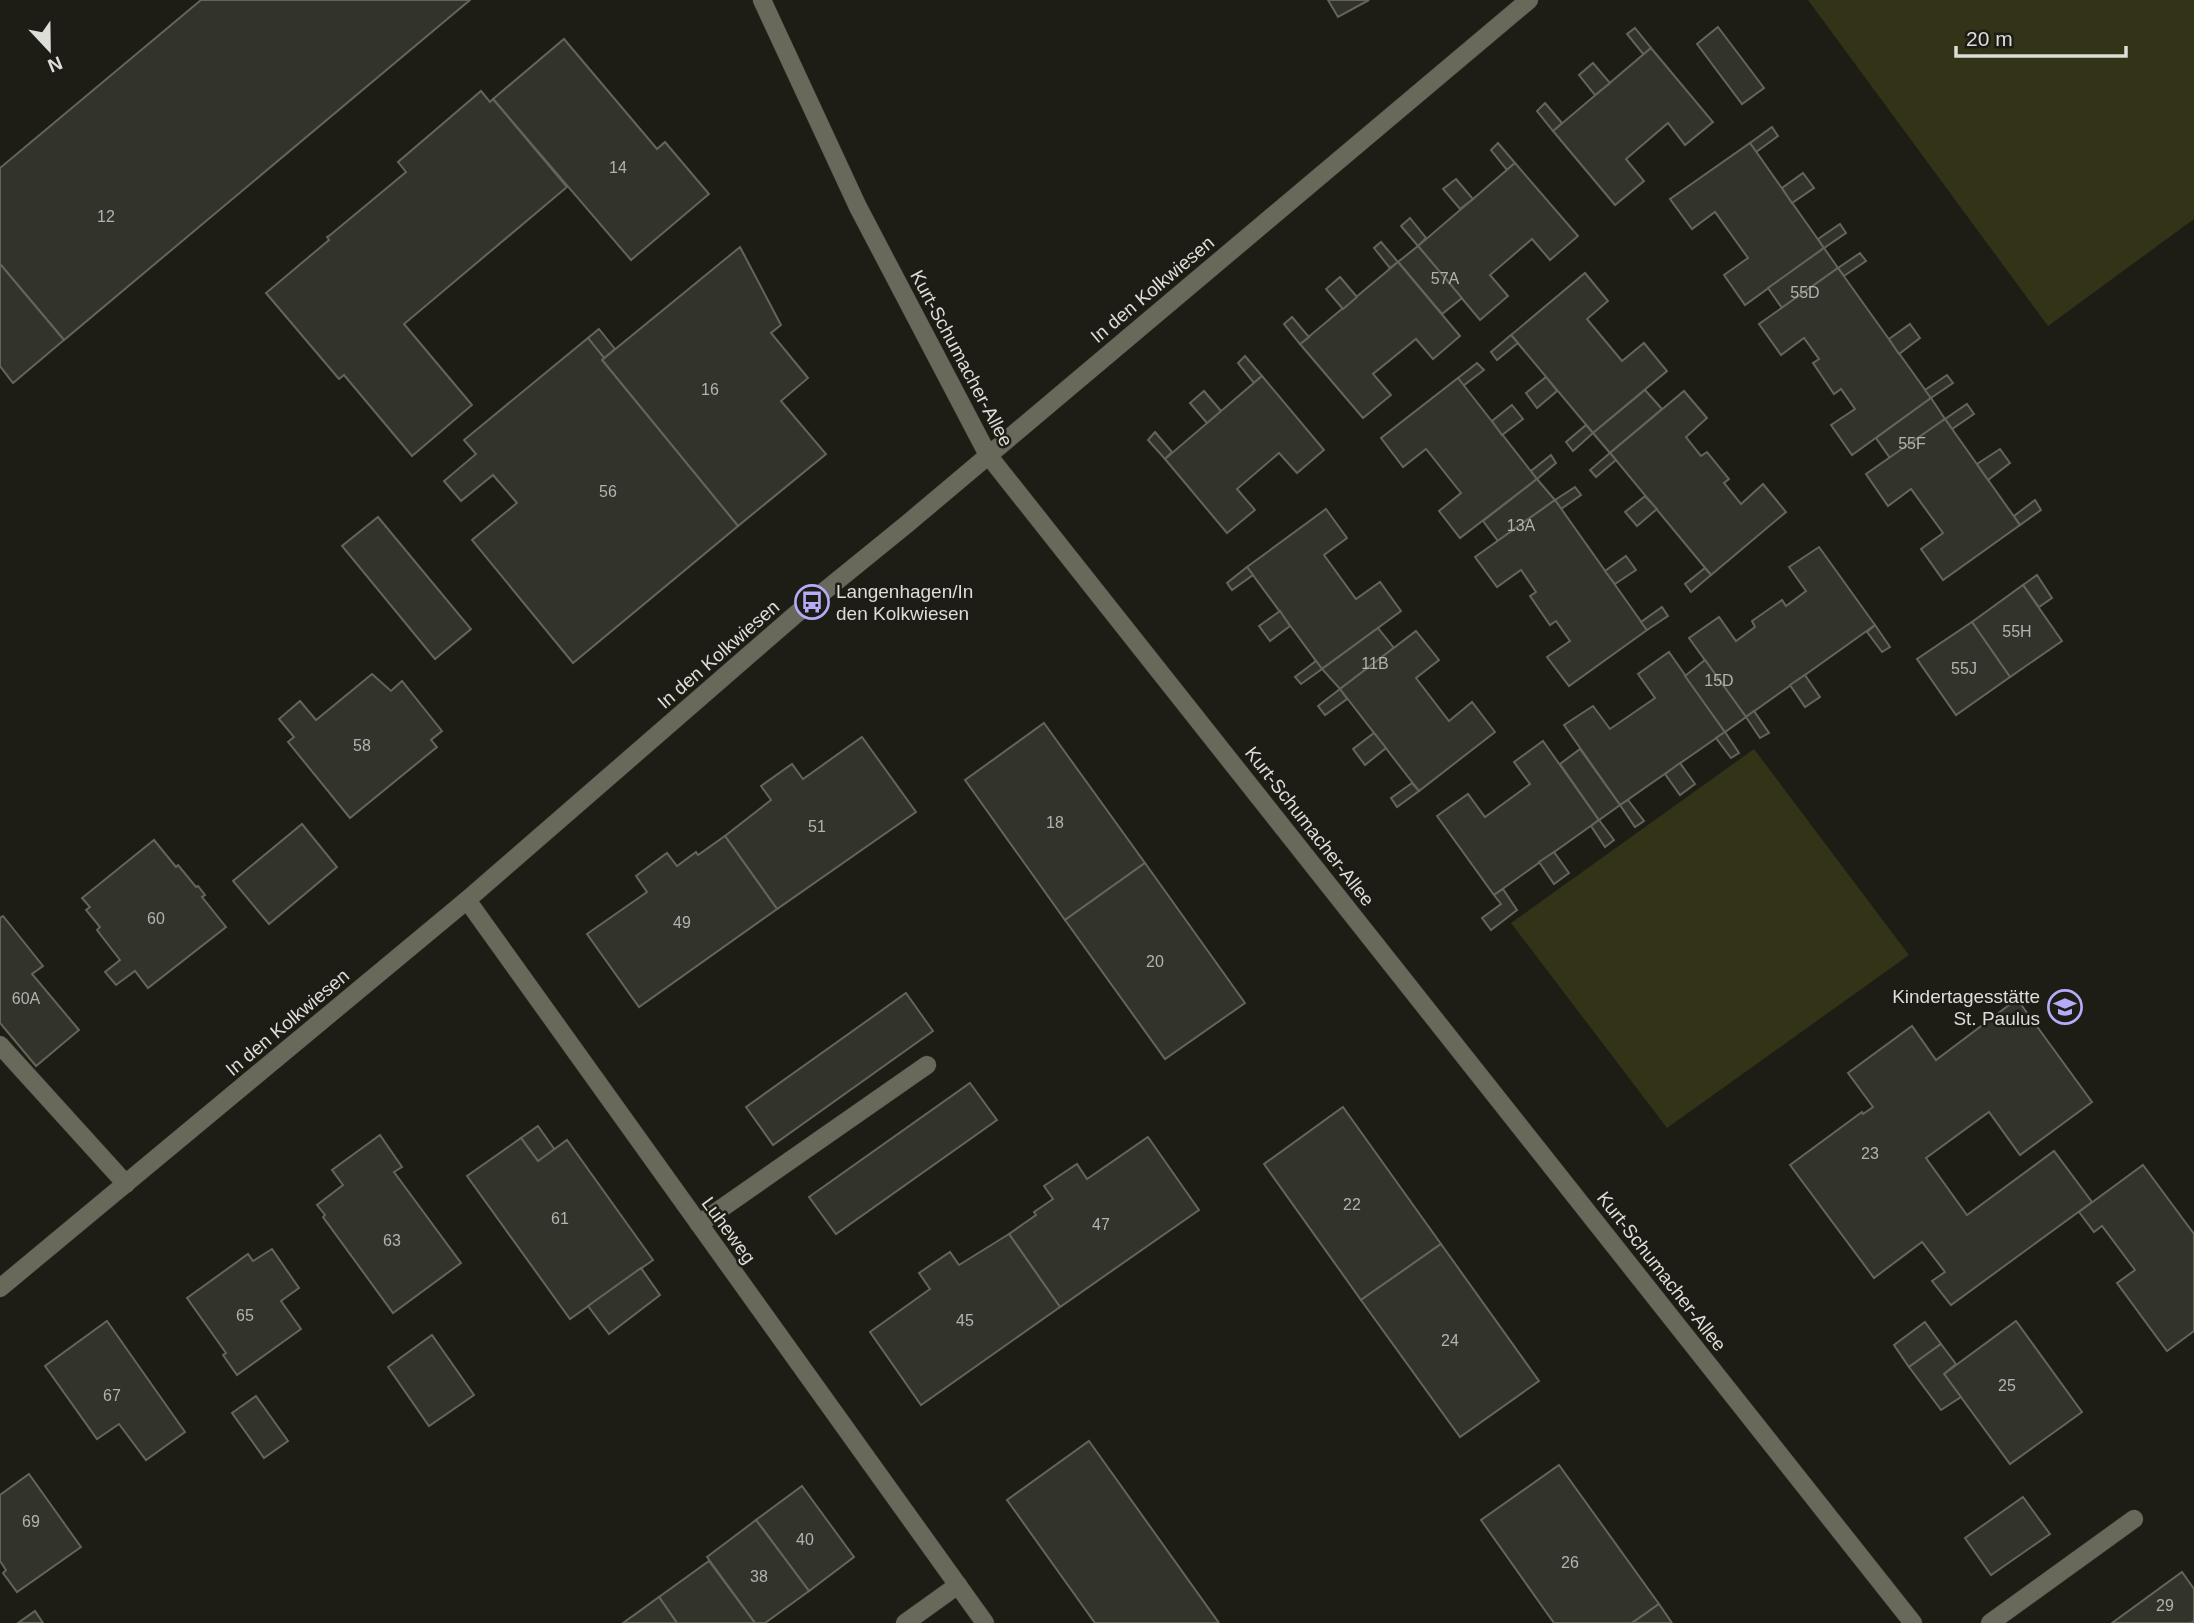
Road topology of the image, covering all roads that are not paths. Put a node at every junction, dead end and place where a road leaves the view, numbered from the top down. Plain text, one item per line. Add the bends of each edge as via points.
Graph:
1 (762, 0) edge
2 (1529, 0) edge
3 (988, 455) junction
4 (467, 900) junction
5 (0, 1045) edge
6 (927, 1065) dead end
7 (126, 1184) junction
8 (699, 1224) junction
9 (0, 1288) edge
10 (2134, 1519) dead end
11 (958, 1585) junction
12 (905, 1623) edge
13 (985, 1623) edge
14 (1913, 1623) edge
15 (1990, 1623) edge

1 - 3 street, Kurt-Schumacher-Allee via 858,207
2 - 3 street, In den Kolkwiesen
3 - 4 street, In den Kolkwiesen via 795,615
3 - 14 street, Kurt-Schumacher-Allee
4 - 7 street, In den Kolkwiesen
4 - 8 street, Luheweg
5 - 7 street
6 - 8 street
7 - 9 street, In den Kolkwiesen
8 - 11 street, Luheweg
10 - 15 street
11 - 12 street
11 - 13 street, Luheweg

